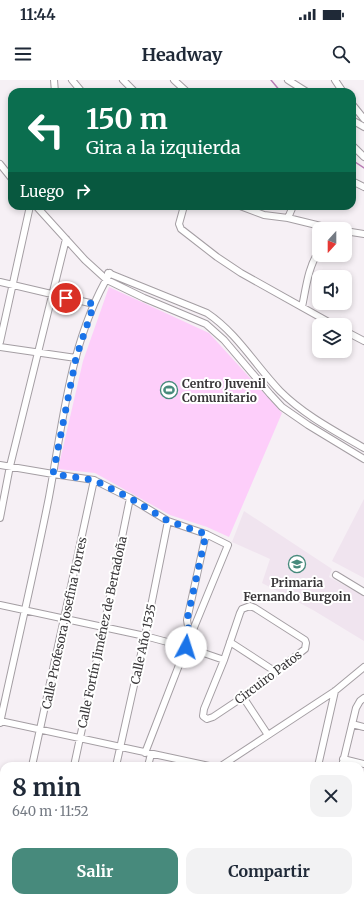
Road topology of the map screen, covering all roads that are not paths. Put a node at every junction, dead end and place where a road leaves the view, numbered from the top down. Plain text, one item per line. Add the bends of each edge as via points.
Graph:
1 (72, 80) edge
2 (123, 80) edge
3 (174, 80) edge
4 (288, 80) edge
5 (79, 88) edge
6 (131, 88) edge
7 (183, 88) edge
8 (296, 88) edge
9 (301, 88) edge
10 (356, 109) edge
11 (364, 119) edge
12 (356, 149) edge
13 (364, 157) edge
14 (0, 164) edge
15 (8, 174) edge
16 (29, 210) edge
17 (40, 210) edge
18 (183, 210) edge
19 (251, 210) edge
20 (291, 210) edge
21 (288, 218) junction
22 (312, 224) edge
23 (352, 232) edge
24 (364, 234) edge
25 (66, 239) junction
26 (313, 262) edge
27 (100, 272) junction
28 (110, 273) junction
29 (107, 280) junction
30 (0, 282) edge
31 (13, 285) junction
32 (52, 294) junction
33 (94, 304) junction
34 (302, 308) junction
35 (321, 318) edge
36 (352, 335) edge
37 (364, 341) edge
38 (0, 342) edge
39 (0, 347) edge
40 (37, 352) junction
41 (76, 358) junction
42 (254, 360) junction
43 (246, 366) junction
44 (346, 438) junction
45 (340, 446) junction
46 (364, 448) edge
47 (364, 459) edge
48 (0, 465) edge
49 (10, 466) junction
50 (53, 474) junction
51 (94, 480) junction
52 (130, 498) junction
53 (0, 518) edge
54 (168, 521) junction
55 (206, 534) junction
56 (336, 575) dead end
57 (364, 592) edge
58 (0, 605) edge
59 (24, 611) junction
60 (65, 618) junction
61 (104, 626) junction
62 (146, 636) junction
63 (190, 638) junction
64 (230, 642) junction
65 (186, 647) junction
66 (224, 660) junction
67 (364, 667) edge
68 (276, 672) junction
69 (335, 690) junction
70 (243, 697) junction
71 (364, 698) edge
72 (0, 721) edge
73 (352, 724) junction
74 (364, 727) edge
75 (41, 729) junction
76 (268, 735) junction
77 (80, 739) junction
78 (120, 747) junction
79 (148, 753) junction
80 (343, 759) junction
81 (33, 762) edge
82 (75, 762) edge
83 (117, 762) edge
84 (148, 762) edge
85 (190, 762) edge
86 (227, 762) edge
87 (319, 762) edge
88 (343, 762) edge
89 (356, 762) edge

1 - 5 street
2 - 6 street
3 - 7 street
4 - 8 street
4 - 9 street
10 - 11 street
12 - 13 street
14 - 15 street
16 - 31 street
17 - 25 street
18 - 34 street via 179,224 181,229 241,273
19 - 21 street via 264,215
20 - 21 street
21 - 22 street
23 - 24 street
25 - 27 street
25 - 32 street
26 - 34 street
27 - 28 street
27 - 29 street
28 - 29 street
28 - 42 street via 206,313 229,330
29 - 33 street
29 - 43 street via 206,324
30 - 31 street
31 - 32 street
31 - 38 street
32 - 33 street
32 - 40 street
33 - 41 street
34 - 35 street
36 - 37 street
39 - 40 street
40 - 41 street
40 - 49 street
41 - 50 street
42 - 43 street
42 - 44 street via 297,407
43 - 45 street via 282,406
44 - 45 street
44 - 46 street
45 - 47 street
48 - 49 street
49 - 50 street
49 - 53 street
50 - 51 street
50 - 59 street
51 - 52 street
51 - 60 street, Calle Profesora Josefina Torres
52 - 54 street
52 - 61 street, Calle Fortín Jiménez de Bertadoña
54 - 55 street
54 - 62 street, Calle Año 1535
55 - 63 street via 187,620
55 - 63 street via 228,545
56 - 57 street
58 - 59 street
59 - 60 street
59 - 72 street
60 - 61 street
60 - 75 street, Calle Profesora Josefina Torres
61 - 62 street
61 - 77 street, Calle Fortín Jiménez de Bertadoña
62 - 65 street
62 - 78 street, Calle Año 1535
63 - 65 street
64 - 66 street, Circuiro Patos
64 - 68 street
64 - 68 street, Circuiro Patos via 240,612 250,606 305,640 304,651
65 - 66 street
65 - 79 street
66 - 70 street, Circuiro Patos via 203,716 207,719 212,718
67 - 69 street
68 - 70 street, Circuiro Patos
69 - 76 street
69 - 87 street
70 - 76 street
71 - 73 street via 356,708
72 - 75 street
73 - 74 street
73 - 80 street
75 - 77 street
75 - 81 street, Calle Profesora Josefina Torres
76 - 86 street
77 - 78 street
77 - 82 street, Calle Fortín Jiménez de Bertadoña
78 - 79 street
78 - 83 street, Calle Año 1535
79 - 84 street
79 - 85 street
80 - 88 street
80 - 89 street

